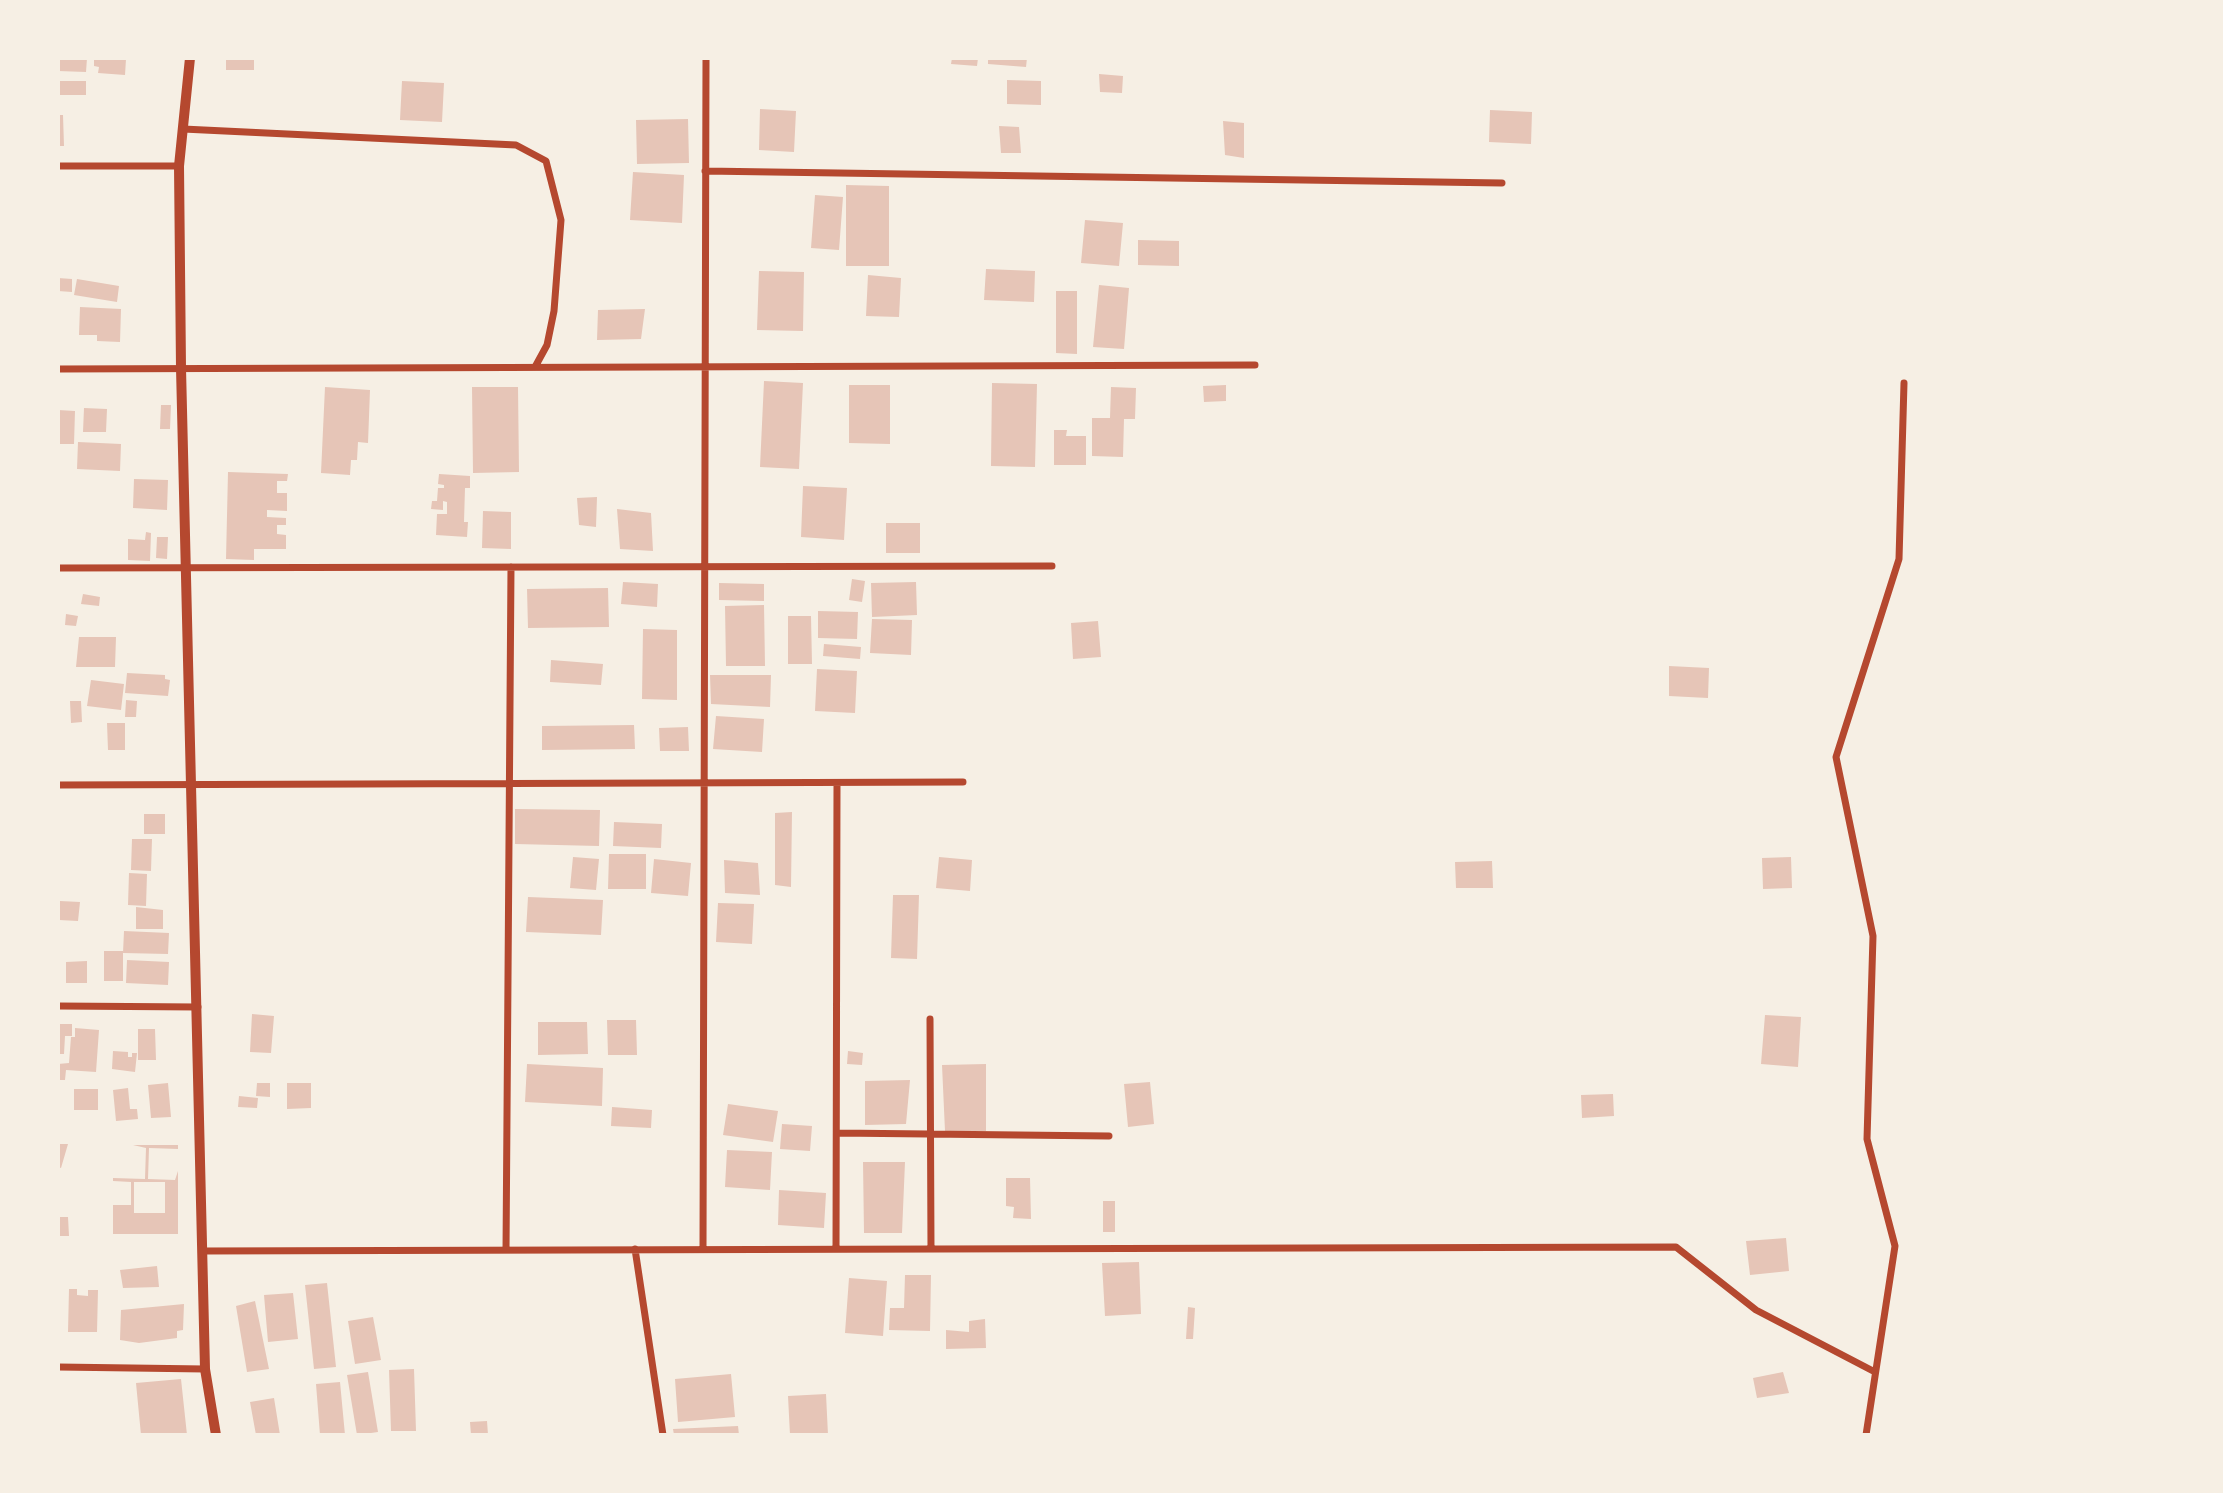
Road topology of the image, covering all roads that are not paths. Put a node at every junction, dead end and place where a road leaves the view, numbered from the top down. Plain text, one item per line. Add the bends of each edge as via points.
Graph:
1 (190, 58) edge
2 (705, 58) edge
3 (183, 129) junction
4 (58, 166) edge
5 (179, 166) junction
6 (705, 171) junction
7 (1502, 183) dead end
8 (1255, 365) dead end
9 (536, 367) junction
10 (705, 367) junction
11 (181, 368) junction
12 (58, 369) edge
13 (1904, 383) dead end
14 (704, 566) junction
15 (1052, 566) dead end
16 (187, 567) junction
17 (510, 567) junction
18 (58, 568) edge
19 (963, 782) dead end
20 (509, 783) junction
21 (704, 783) junction
22 (838, 783) junction
23 (58, 785) edge
24 (193, 785) junction
25 (58, 1006) edge
26 (198, 1007) junction
27 (930, 1019) dead end
28 (837, 1133) junction
29 (930, 1134) junction
30 (1108, 1136) dead end
31 (635, 1249) junction
32 (836, 1249) junction
33 (931, 1249) junction
34 (506, 1250) junction
35 (703, 1250) junction
36 (203, 1251) junction
37 (58, 1367) edge
38 (205, 1369) junction
39 (1875, 1372) junction
40 (216, 1435) edge
41 (663, 1435) edge
42 (1866, 1435) edge

1 - 3 street
2 - 6 street
3 - 5 street
3 - 9 street via 516,145 546,161 561,220 554,311 547,345
4 - 5 street
5 - 11 street
6 - 7 street
6 - 10 street
8 - 10 street
9 - 10 street
9 - 11 street
10 - 14 street
11 - 12 street
11 - 16 street
13 - 39 street via 1899,559 1836,757 1873,936 1867,1139 1895,1247
14 - 15 street
14 - 17 street
14 - 21 street
16 - 17 street
16 - 18 street
16 - 24 street
17 - 20 street
19 - 22 street
20 - 21 street
20 - 24 street
20 - 34 street
21 - 22 street
21 - 35 street
22 - 28 street
23 - 24 street
24 - 26 street
25 - 26 street
26 - 36 street
27 - 29 street
28 - 29 street
28 - 32 street
29 - 30 street
29 - 33 street
31 - 34 street
31 - 35 street
31 - 41 street
32 - 33 street
32 - 35 street
33 - 39 street via 1676,1247 1756,1310
34 - 36 street
36 - 38 street
37 - 38 street
38 - 40 street
39 - 42 street

